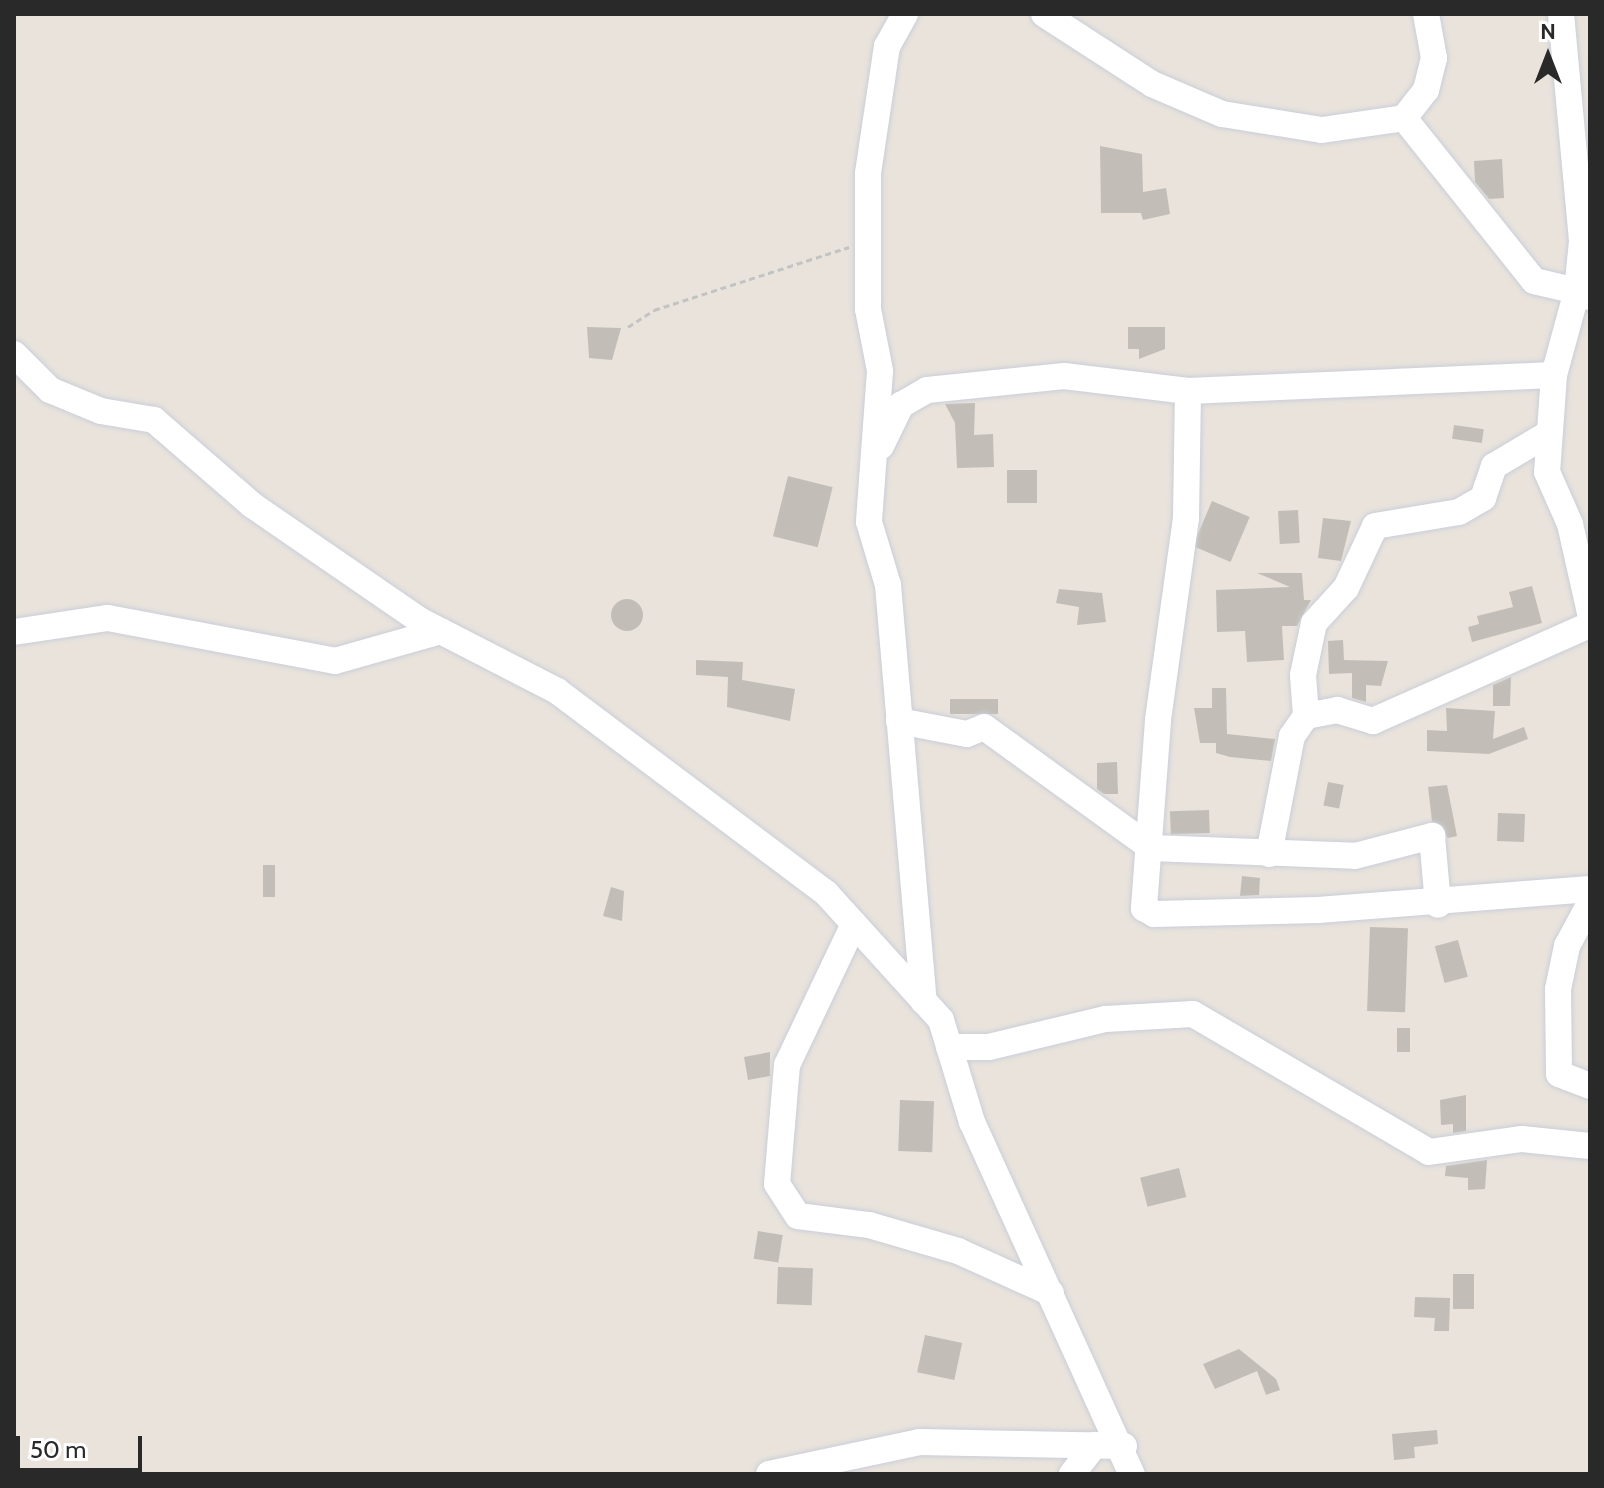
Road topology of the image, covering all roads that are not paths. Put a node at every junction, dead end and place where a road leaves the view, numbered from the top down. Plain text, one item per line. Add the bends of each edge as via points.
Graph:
1 (905, 14) edge
2 (1044, 14) edge
3 (1426, 14) edge
4 (1561, 14) edge
5 (1404, 118) junction
6 (1583, 294) edge
7 (14, 354) edge
8 (1554, 375) junction
9 (1188, 391) junction
10 (1546, 435) junction
11 (877, 452) junction
12 (1590, 613) edge
13 (1590, 625) edge
14 (441, 631) junction
15 (14, 632) edge
16 (1306, 716) junction
17 (899, 721) junction
18 (1151, 848) junction
19 (1269, 854) junction
20 (1590, 889) edge
21 (1590, 903) edge
22 (1438, 905) junction
23 (854, 924) junction
24 (924, 1001) junction
25 (949, 1047) junction
26 (1590, 1086) edge
27 (1590, 1146) edge
28 (1051, 1293) junction
29 (1095, 1445) junction
30 (1124, 1446) junction
31 (769, 1474) edge
32 (1072, 1474) edge
33 (1132, 1474) edge

1 - 11 street via 887,46 875,111 865,243 880,371
2 - 5 street via 1139,77 1222,114 1322,130
3 - 5 street via 1434,58 1426,90
4 - 6 street
5 - 6 street via 1534,281
6 - 8 street
7 - 14 street via 50,390 101,411 154,420 252,505
8 - 9 street
8 - 10 street
9 - 11 street via 1064,376 927,390 901,405
9 - 18 street via 1186,518 1158,721
10 - 12 street via 1547,472 1570,524
10 - 16 street via 1494,466 1483,498 1459,512 1375,526 1346,588 1314,623 1303,675
11 - 17 street via 869,522 888,585
13 - 16 street via 1373,721 1337,710
14 - 15 street via 335,661 108,618
14 - 23 street via 557,691 648,752 826,893
16 - 19 street via 1292,736
17 - 18 street via 967,734 984,727
17 - 24 street
18 - 19 street
18 - 22 street via 1143,895 1144,908 1154,914
19 - 22 street via 1355,856 1425,834 1435,844
20 - 22 street
21 - 26 street via 1567,946 1558,989 1559,1074
23 - 24 street
23 - 28 street via 787,1065 777,1184 798,1216 869,1225 958,1251
24 - 25 street via 941,1020
25 - 27 street via 989,1047 1105,1019 1193,1014 1429,1152 1522,1139
25 - 28 street via 972,1122
28 - 30 street
29 - 30 street
29 - 31 street via 919,1442
29 - 32 street
30 - 33 street

